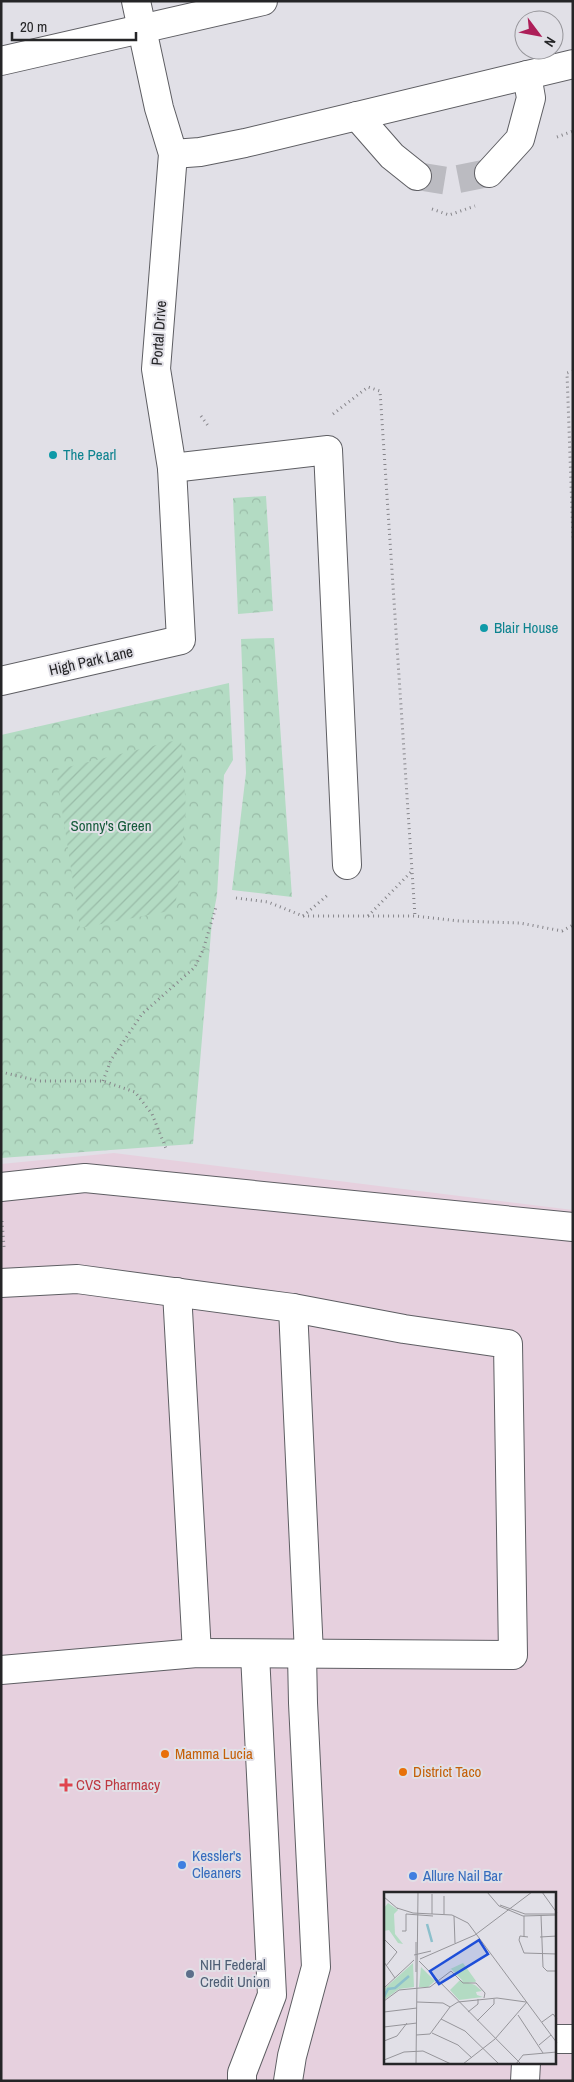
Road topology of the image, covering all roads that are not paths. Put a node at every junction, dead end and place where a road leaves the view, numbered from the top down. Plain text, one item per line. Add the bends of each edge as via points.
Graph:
1 (136, 1) edge
2 (263, 1) edge
3 (142, 29) junction
4 (1, 61) edge
5 (573, 64) edge
6 (527, 75) junction
7 (358, 116) junction
8 (173, 154) junction
9 (489, 174) tunnel mouth
10 (417, 176) tunnel mouth
11 (172, 468) junction
12 (181, 640) joint
13 (1, 681) edge
14 (341, 877) road end
15 (1, 1187) edge
16 (573, 1226) edge
17 (1, 1283) edge
18 (178, 1292) junction
19 (294, 1308) junction
20 (197, 1653) junction
21 (255, 1654) junction
22 (305, 1654) junction
23 (1, 1670) edge
24 (556, 2039) edge
25 (573, 2039) edge
26 (526, 2064) edge
27 (242, 2081) edge
28 (288, 2081) edge
29 (525, 2081) edge

1 - 3 street, Portal Drive
2 - 3 street
3 - 4 street
3 - 8 street, Portal Drive via 159,108
5 - 6 street
6 - 7 street
6 - 9 street via 531,98 520,139
7 - 8 street via 245,143
7 - 10 street via 392,156
8 - 11 street, Portal Drive via 156,369
11 - 12 street, Portal Drive
11 - 14 street via 328,450
12 - 13 street, High Park Lane
15 - 16 street via 85,1178
17 - 18 street via 77,1279
18 - 19 street
18 - 20 street
19 - 22 street
19 - 22 street via 508,1344 513,1656
20 - 21 street
20 - 23 street
21 - 22 street
21 - 27 street via 272,1995 242,2073
22 - 28 street via 316,1967
24 - 25 street
26 - 29 street

